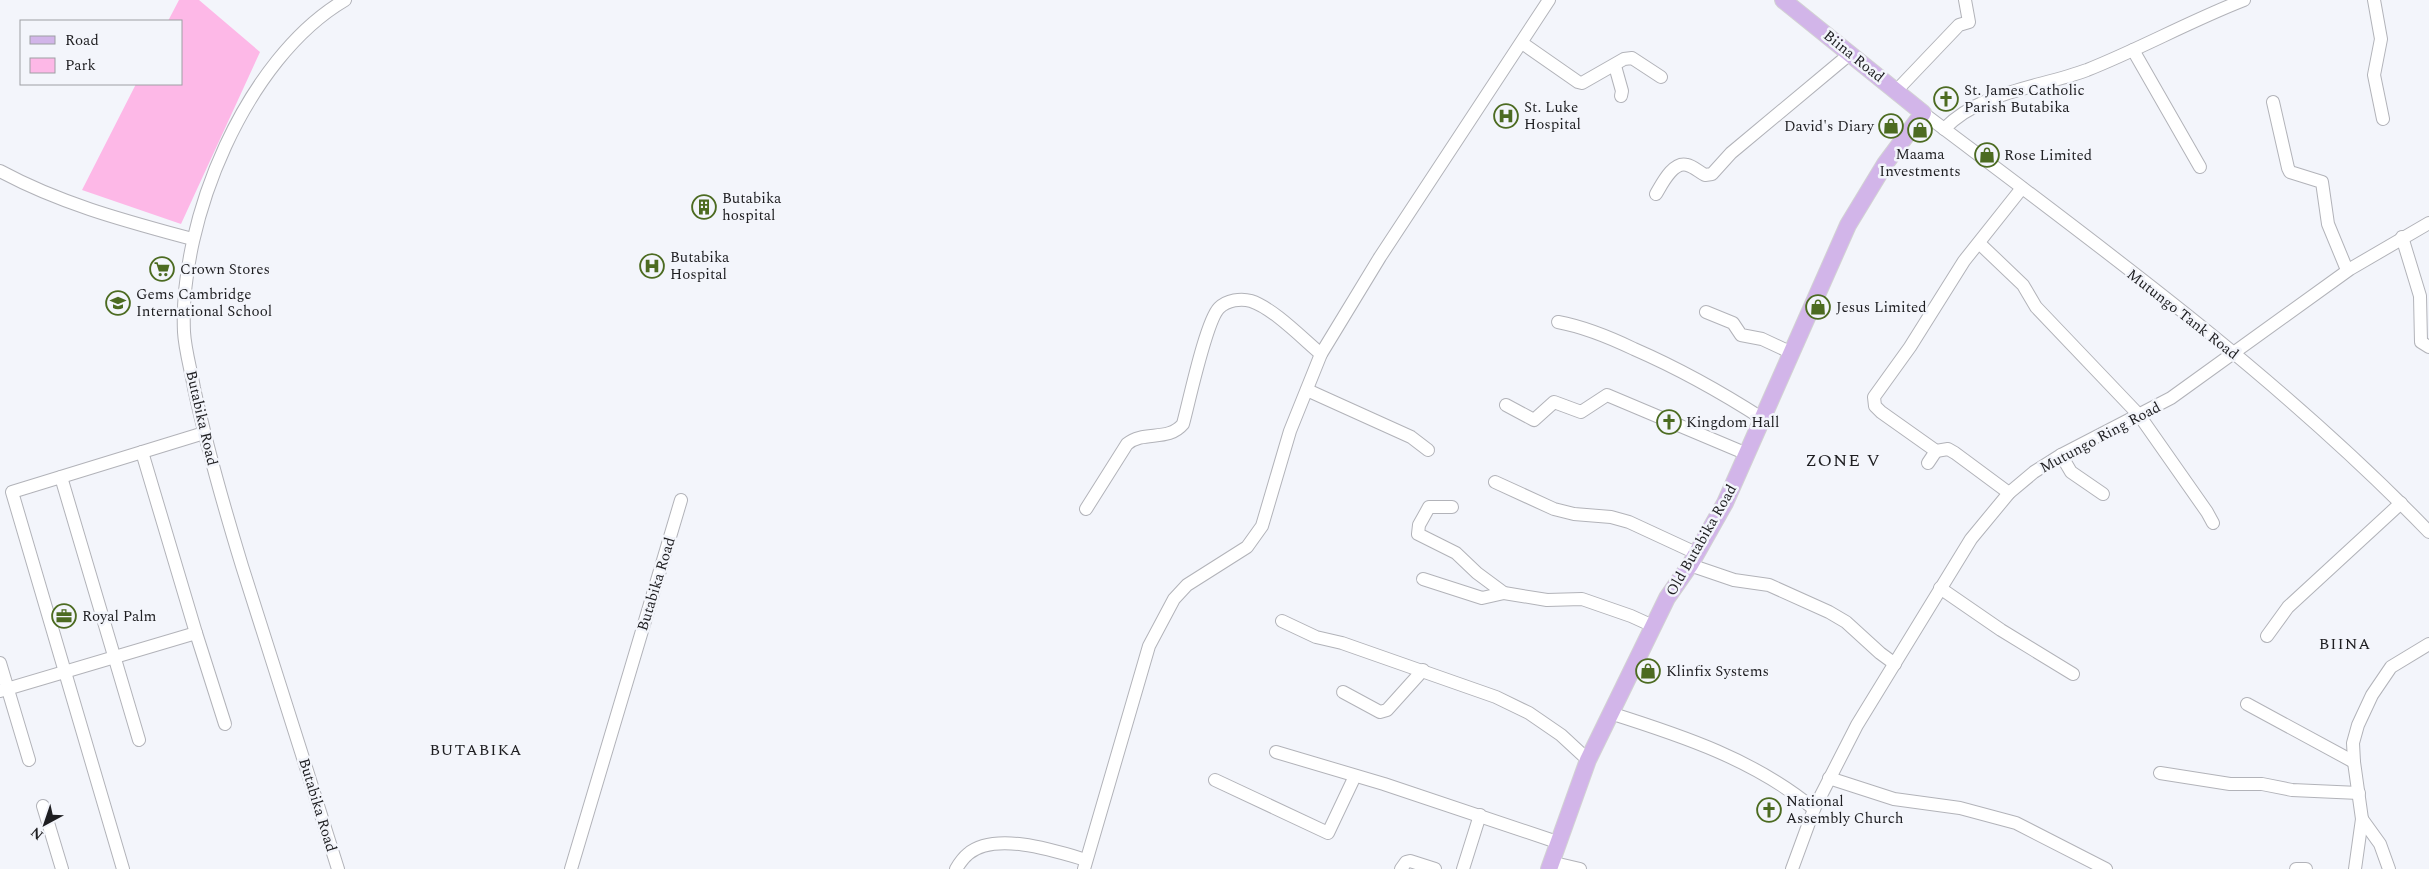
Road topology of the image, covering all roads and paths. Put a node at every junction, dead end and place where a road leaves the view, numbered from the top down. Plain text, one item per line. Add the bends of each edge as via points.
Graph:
1 (1549, 0) edge
2 (1783, 0) edge
3 (1966, 0) edge
4 (2244, 0) edge
5 (2374, 0) edge
6 (337, 2) edge
7 (1522, 43) junction
8 (2133, 50) junction
9 (1851, 53) junction
10 (1615, 66) junction
11 (1661, 77) dead end
12 (1896, 90) junction
13 (1621, 96) dead end
14 (2273, 102) dead end
15 (1923, 113) junction
16 (2383, 120) dead end
17 (1944, 129) junction
18 (2200, 166) dead end
19 (0, 171) edge
20 (2022, 188) junction
21 (1656, 194) dead end
22 (2429, 223) edge
23 (2402, 237) junction
24 (192, 239) junction
25 (1979, 243) junction
26 (2347, 270) junction
27 (1706, 312) dead end
28 (1558, 322) dead end
29 (2429, 348) edge
30 (1792, 353) junction
31 (1321, 354) junction
32 (2234, 354) junction
33 (1308, 390) junction
34 (1506, 405) dead end
35 (2140, 416) junction
36 (1763, 419) junction
37 (204, 433) junction
38 (1428, 450) dead end
39 (1936, 450) junction
40 (142, 452) junction
41 (1748, 454) junction
42 (2061, 455) junction
43 (1928, 463) dead end
44 (61, 477) junction
45 (1495, 482) dead end
46 (2009, 493) junction
47 (6, 494) edge
48 (2103, 494) dead end
49 (681, 500) dead end
50 (2401, 503) junction
51 (1452, 507) dead end
52 (1086, 509) dead end
53 (2213, 524) dead end
54 (2429, 532) edge
55 (1693, 559) junction
56 (1423, 579) dead end
57 (1940, 588) junction
58 (1504, 593) junction
59 (1282, 621) dead end
60 (1653, 626) junction
61 (196, 633) junction
62 (2268, 636) dead end
63 (2429, 644) edge
64 (114, 657) junction
65 (0, 663) edge
66 (1895, 664) junction
67 (1423, 670) junction
68 (64, 672) junction
69 (2073, 674) dead end
70 (3, 690) edge
71 (1343, 692) dead end
72 (2247, 704) dead end
73 (1610, 713) junction
74 (225, 724) dead end
75 (139, 740) dead end
76 (1276, 752) dead end
77 (29, 760) dead end
78 (1588, 760) junction
79 (2354, 762) junction
80 (2160, 773) dead end
81 (1355, 776) junction
82 (1829, 778) junction
83 (1215, 780) dead end
84 (2359, 793) junction
85 (43, 806) dead end
86 (1814, 809) junction
87 (1480, 815) junction
88 (2362, 819) junction
89 (1557, 842) junction
90 (1085, 865) edge
91 (1549, 865) edge
92 (62, 869) edge
93 (123, 869) edge
94 (338, 869) edge
95 (571, 869) edge
96 (956, 869) edge
97 (1401, 869) edge
98 (1434, 869) edge
99 (1462, 869) edge
100 (1580, 869) edge
101 (1792, 869) edge
102 (2104, 869) edge
103 (2296, 869) edge
104 (2306, 869) edge
105 (2355, 869) edge
106 (2389, 869) edge

1 - 7 street
2 - 9 main road, Biina Road
3 - 12 street via 1969,22 1959,25
4 - 8 street
5 - 16 street via 2381,39 2374,75
6 - 24 street, Butabika Road via 286,50 248,102 219,160
7 - 10 street via 1582,83
7 - 31 street via 1380,256
8 - 17 street via 2061,78 1992,98 1967,109
8 - 18 street
9 - 12 main road, Biina Road
9 - 21 street via 1731,153 1712,174 1705,175 1690,165 1682,164 1674,168
10 - 11 street via 1632,58
10 - 13 street
12 - 15 main road, Biina Road
14 - 26 street via 2288,168 2290,172 2322,182 2328,224
15 - 17 street, Mutungo Tank Road
15 - 30 main road, Old Butabika Road via 1857,208
17 - 20 street, Mutungo Tank Road
19 - 24 street via 32,188 97,213
20 - 25 street
20 - 32 street, Mutungo Tank Road
22 - 23 street, Mutungo Ring Road
23 - 26 street, Mutungo Ring Road
23 - 29 street via 2420,296 2421,342
24 - 37 street, Butabika Road via 184,332
25 - 35 street via 2023,285 2036,308
25 - 39 street via 1874,397 1875,406 1881,412
26 - 32 street, Mutungo Ring Road
27 - 30 street via 1733,323 1741,335 1762,339
28 - 36 street via 1596,332 1673,365
30 - 36 main road, Old Butabika Road
31 - 33 street
31 - 52 street via 1292,328 1257,304 1240,300 1224,304 1212,318 1183,424 1171,434 1134,438 1127,444
32 - 35 street, Mutungo Ring Road
32 - 50 street, Mutungo Tank Road
33 - 38 street via 1411,436
33 - 90 street via 1290,430 1262,526 1247,547 1187,585 1174,599 1149,646
34 - 41 street via 1534,420 1554,402 1581,412 1607,395
35 - 42 street, Mutungo Ring Road
35 - 53 street
36 - 41 main road, Old Butabika Road
37 - 40 street
37 - 94 street, Butabika Road via 230,528
39 - 43 street
39 - 46 street via 1948,449 1955,453
40 - 44 street
40 - 61 street
41 - 55 main road, Old Butabika Road via 1725,504
42 - 46 street, Mutungo Ring Road
42 - 48 street via 2071,472
44 - 47 street
44 - 64 street
45 - 55 street via 1554,509 1629,522
46 - 57 street, Mutungo Ring Road via 1971,539
47 - 68 street
49 - 95 street, Butabika Road
50 - 54 street, Mutungo Tank Road
50 - 62 street via 2288,607
51 - 58 street via 1429,506 1418,534 1456,554
55 - 60 main road, Old Butabika Road
55 - 66 street via 1734,580 1769,585 1829,612 1846,622
56 - 58 street via 1482,598
57 - 66 street, Mutungo Ring Road
57 - 69 street
58 - 60 street via 1547,600 1582,599
59 - 67 street via 1316,637
60 - 73 main road, Old Butabika Road
61 - 64 street
61 - 74 street
63 - 79 street via 2391,666 2372,695 2353,743
64 - 68 street
64 - 75 street
65 - 70 street
66 - 82 street, Mutungo Ring Road
67 - 71 street via 1387,710 1380,712
67 - 78 street via 1529,713 1561,735
68 - 70 street
68 - 93 street
70 - 77 street
72 - 79 street
73 - 78 main road, Old Butabika Road
73 - 86 street via 1687,737 1732,758 1794,792
76 - 81 street
78 - 89 main road, Old Butabika Road
79 - 84 street
80 - 84 street via 2230,784
81 - 83 street via 1328,833
81 - 87 street
82 - 86 street, Mutungo Ring Road
82 - 102 street via 1894,799 1960,808 2016,823
84 - 88 street
85 - 92 street
86 - 101 street, Mutungo Ring Road
87 - 89 street
87 - 99 street
88 - 105 street
88 - 106 street via 2380,844
89 - 91 main road, Old Butabika Road
90 - 96 street via 1006,842 985,845 969,853
91 - 100 street
97 - 98 street via 1410,861
103 - 104 street

